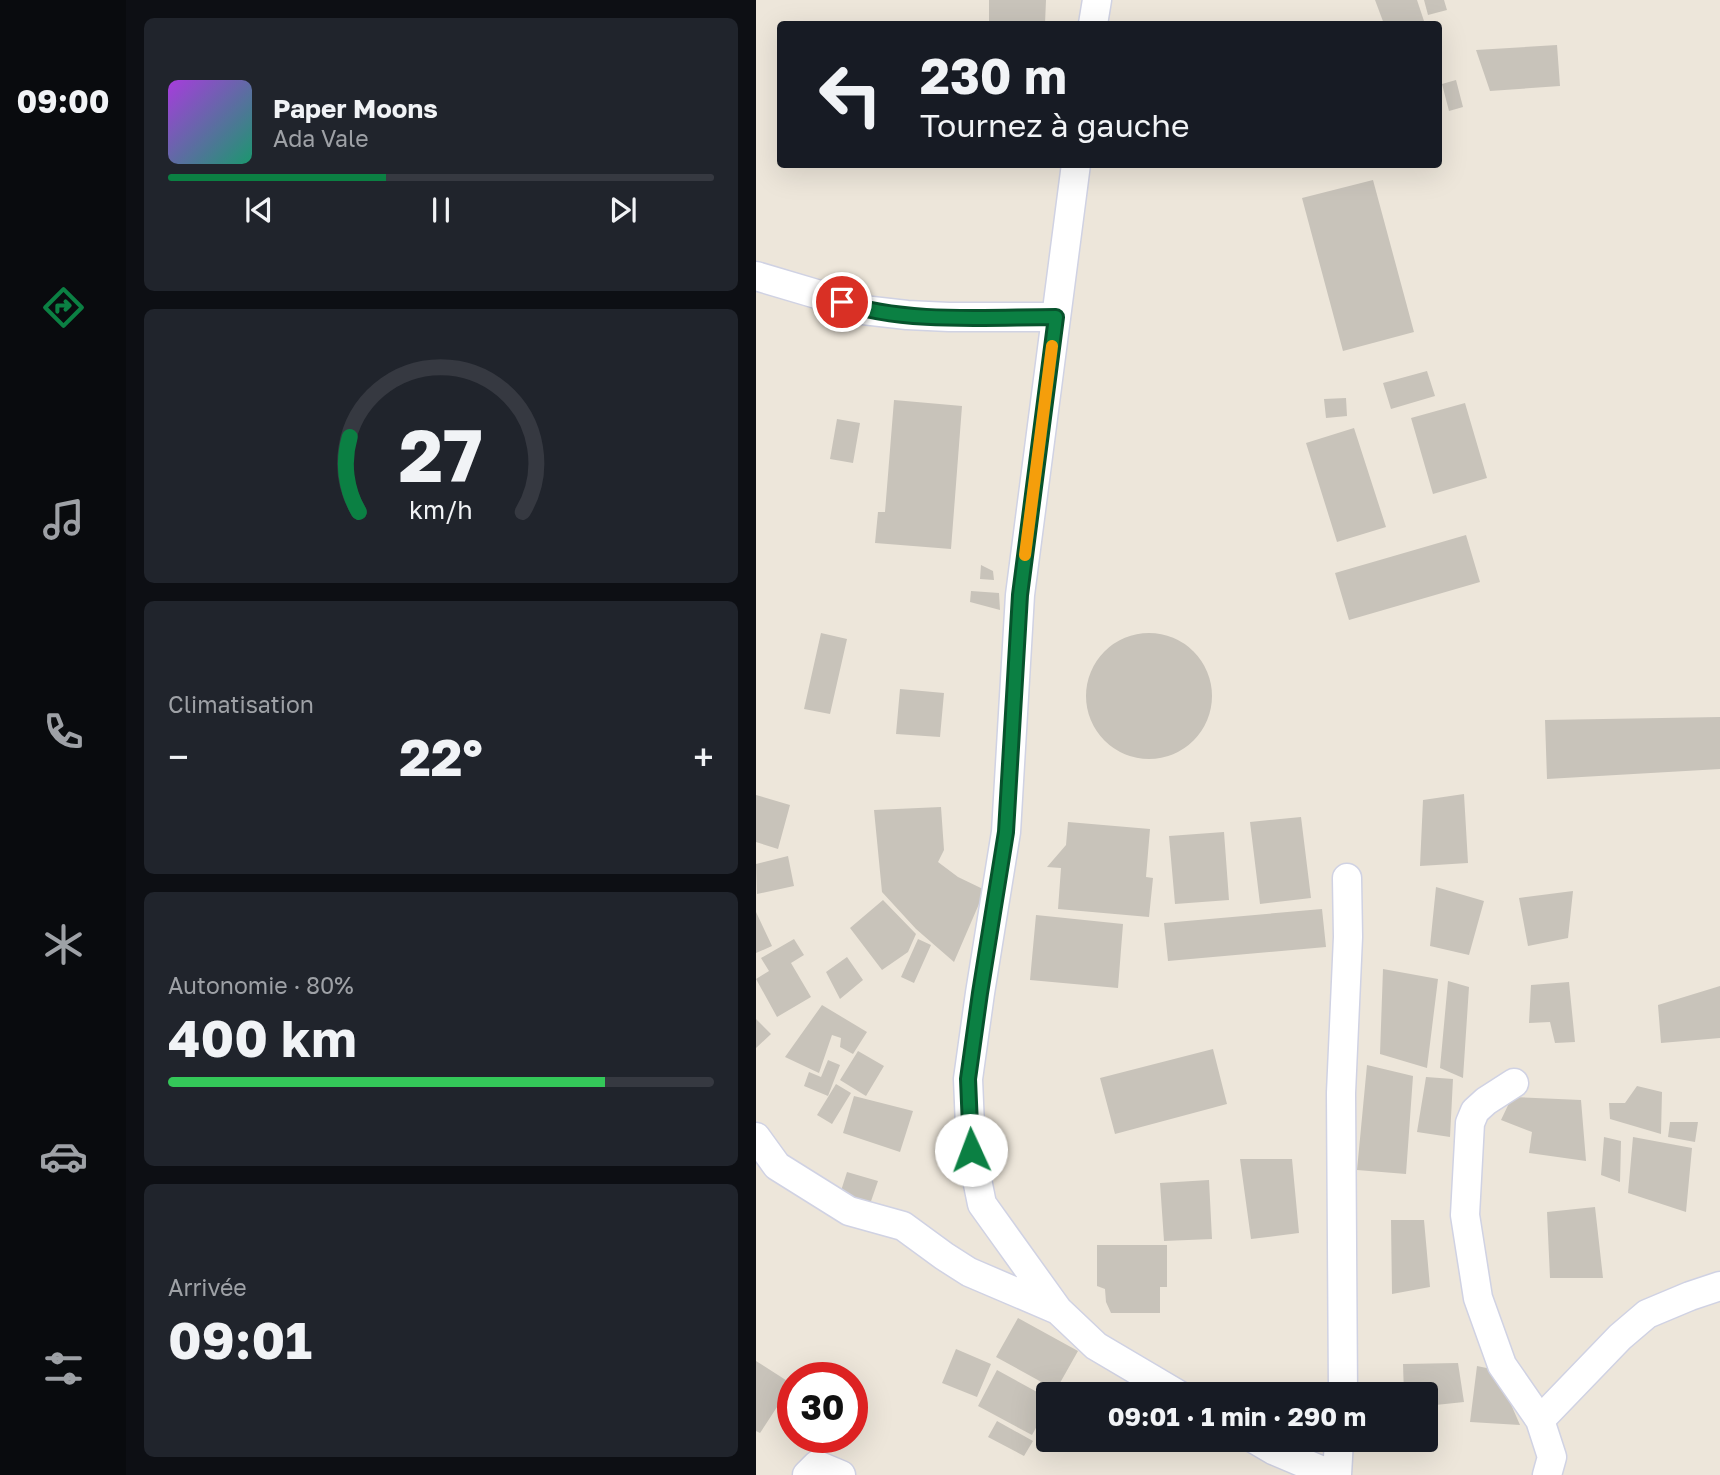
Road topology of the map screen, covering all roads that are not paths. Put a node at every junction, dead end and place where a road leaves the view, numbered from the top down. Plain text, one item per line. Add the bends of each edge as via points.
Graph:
1 (1097, 0) edge
2 (1094, 21) edge
3 (1075, 168) edge
4 (756, 276) edge
5 (1056, 317) junction
6 (1347, 878) dead end
7 (1514, 1083) dead end
8 (756, 1137) edge
9 (1720, 1286) edge
10 (1058, 1310) junction
11 (1157, 1382) edge
12 (1343, 1382) edge
13 (1539, 1420) junction
14 (1278, 1452) edge
15 (1337, 1452) edge
16 (807, 1475) edge
17 (841, 1475) edge
18 (1334, 1475) edge
19 (1547, 1475) edge

1 - 2 street
3 - 5 street
4 - 5 street via 863,310 918,316
5 - 10 street via 1020,595 1006,832 968,1079 971,1150 982,1205
6 - 12 street via 1341,1093
7 - 13 street via 1475,1111 1470,1123 1465,1215 1478,1298 1502,1365
8 - 10 street via 777,1166 849,1211 903,1226 969,1272
9 - 13 street via 1647,1314
10 - 11 street via 1096,1346
13 - 19 street via 1552,1457
14 - 18 street
15 - 18 street
16 - 17 street via 817,1465

